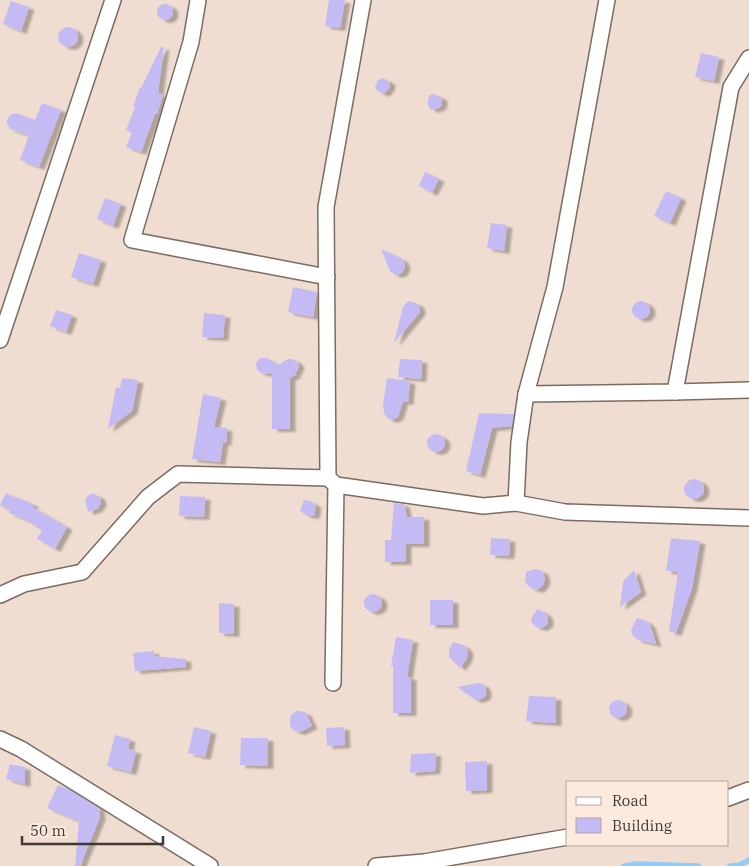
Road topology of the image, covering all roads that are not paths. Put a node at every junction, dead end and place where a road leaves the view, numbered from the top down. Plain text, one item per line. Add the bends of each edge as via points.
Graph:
1 (113, 0) edge
2 (198, 0) edge
3 (363, 0) edge
4 (607, 0) edge
5 (749, 58) edge
6 (327, 277) junction
7 (0, 340) edge
8 (749, 390) edge
9 (675, 392) junction
10 (526, 394) junction
11 (332, 481) junction
12 (516, 503) junction
13 (749, 518) edge
14 (0, 595) edge
15 (333, 683) dead end
16 (0, 739) edge
17 (747, 792) edge
18 (729, 798) edge
19 (566, 837) edge
20 (210, 866) edge
21 (376, 866) edge

1 - 7 street
2 - 6 street via 191,42 132,240
3 - 6 street via 326,207
4 - 10 street via 555,287
5 - 9 street via 731,87
6 - 11 street
8 - 9 street
9 - 10 street
10 - 12 street via 519,442
11 - 12 street via 483,506
11 - 14 street via 178,474 148,498 82,572 24,584
11 - 15 street
12 - 13 street via 566,512
16 - 20 street via 20,748
17 - 18 street
19 - 21 street via 424,862

